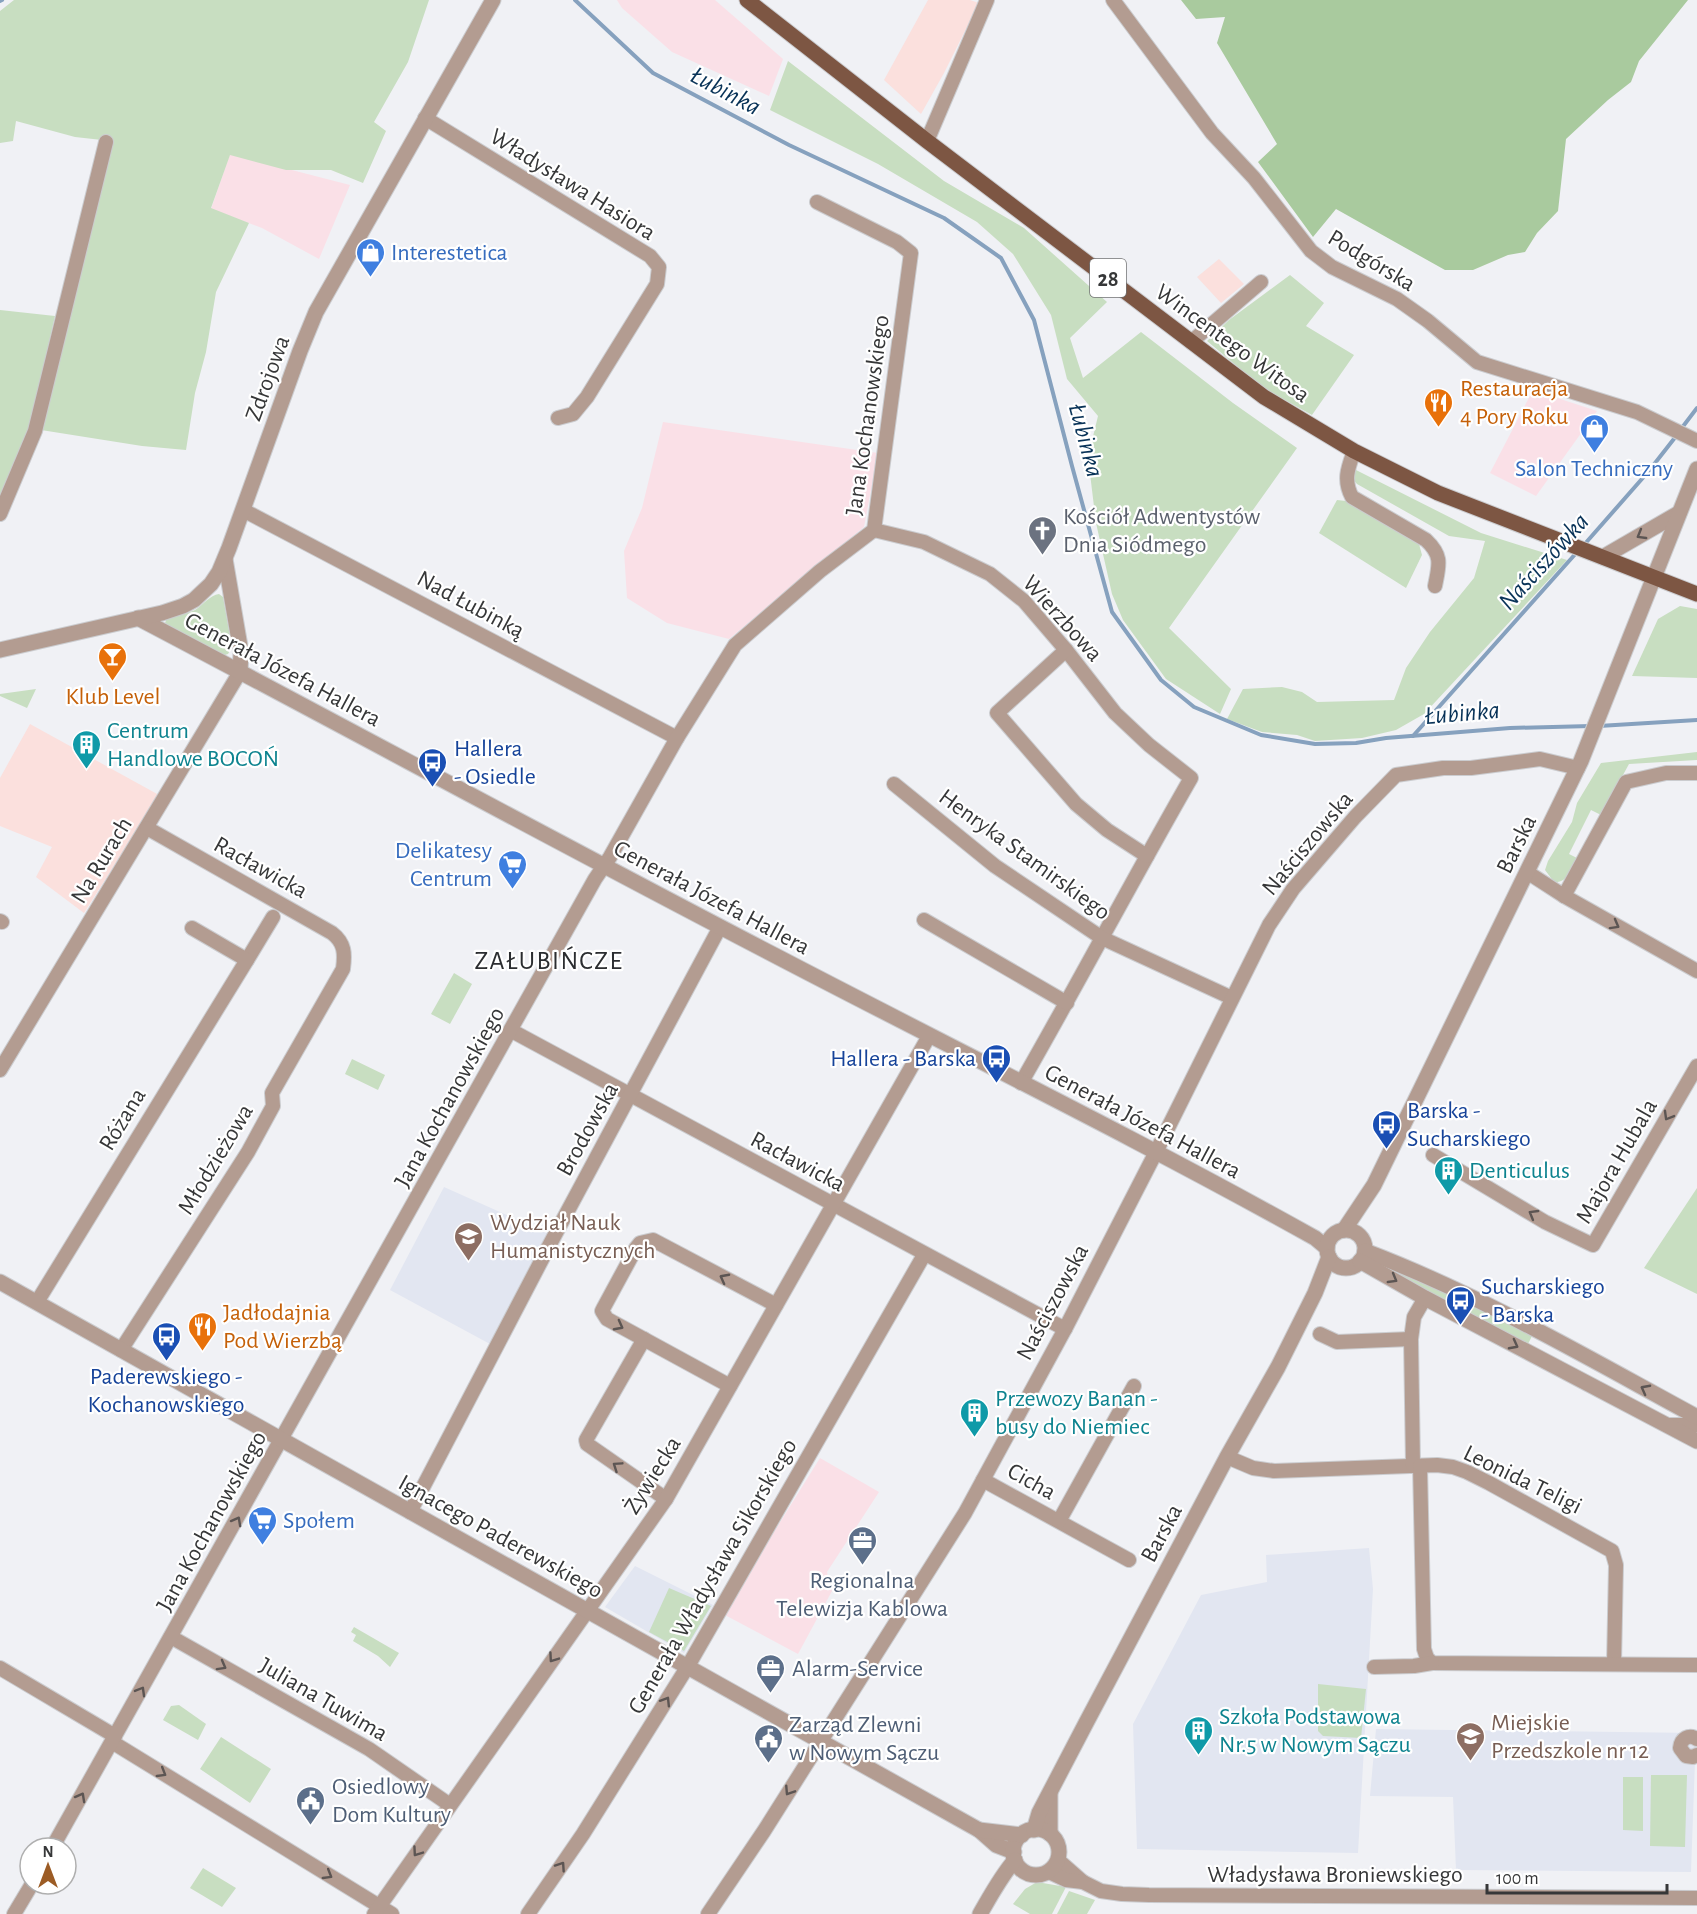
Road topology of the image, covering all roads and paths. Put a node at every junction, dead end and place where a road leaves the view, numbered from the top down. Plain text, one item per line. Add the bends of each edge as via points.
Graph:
1 (494, 0) edge
2 (747, 0) edge
3 (987, 0) edge
4 (1113, 0) edge
5 (425, 118) junction
6 (927, 141) junction
7 (106, 142) dead end
8 (817, 202) dead end
9 (1261, 282) dead end
10 (1191, 342) junction
11 (558, 418) dead end
12 (1697, 441) edge
13 (1353, 451) junction
14 (1696, 474) edge
15 (243, 510) junction
16 (1679, 513) junction
17 (0, 514) edge
18 (874, 530) junction
19 (1597, 555) junction
20 (225, 560) junction
21 (1653, 577) junction
22 (1435, 586) dead end
23 (1697, 594) edge
24 (138, 618) junction
25 (0, 650) edge
26 (1066, 650) junction
27 (240, 672) junction
28 (677, 738) junction
29 (1579, 765) junction
30 (1697, 773) edge
31 (894, 784) dead end
32 (147, 828) junction
33 (1147, 856) junction
34 (604, 866) junction
35 (1527, 872) junction
36 (1564, 896) junction
37 (273, 917) dead end
38 (924, 920) dead end
39 (720, 927) junction
40 (192, 928) dead end
41 (1102, 938) junction
42 (345, 953) joint
43 (247, 960) junction
44 (1697, 971) edge
45 (1232, 998) junction
46 (1067, 1003) junction
47 (512, 1031) junction
48 (929, 1036) junction
49 (1697, 1066) edge
50 (0, 1070) edge
51 (1021, 1083) junction
52 (631, 1096) junction
53 (1156, 1152) junction
54 (1433, 1155) dead end
55 (1374, 1185) junction
56 (833, 1205) junction
57 (1360, 1236) junction
58 (1333, 1242) junction
59 (924, 1255) junction
60 (1362, 1256) junction
61 (1342, 1267) junction
62 (0, 1282) edge
63 (1315, 1293) junction
64 (1425, 1298) junction
65 (37, 1302) junction
66 (776, 1305) junction
67 (1065, 1329) junction
68 (1320, 1334) dead end
69 (644, 1339) junction
70 (1411, 1339) junction
71 (122, 1350) junction
72 (730, 1386) junction
73 (1134, 1386) dead end
74 (1697, 1417) edge
75 (1667, 1425) junction
76 (1697, 1425) edge
77 (282, 1440) junction
78 (1697, 1441) edge
79 (1227, 1457) junction
80 (1417, 1466) junction
81 (983, 1480) junction
82 (666, 1499) junction
83 (410, 1512) junction
84 (1059, 1521) junction
85 (1129, 1560) dead end
86 (589, 1612) junction
87 (171, 1637) junction
88 (1432, 1663) junction
89 (1614, 1664) junction
90 (1697, 1665) edge
91 (688, 1666) junction
92 (1374, 1666) dead end
93 (0, 1668) edge
94 (114, 1739) junction
95 (1697, 1739) edge
96 (821, 1742) junction
97 (1697, 1755) edge
98 (1050, 1794) junction
99 (450, 1805) junction
100 (980, 1830) junction
101 (1028, 1832) junction
102 (1050, 1834) junction
103 (59, 1836) edge
104 (1014, 1856) junction
105 (1053, 1866) junction
106 (1026, 1872) junction
107 (25, 1896) edge
108 (992, 1896) junction
109 (1697, 1898) edge
110 (377, 1910) edge
111 (14, 1914) edge
112 (392, 1914) edge
113 (528, 1914) edge
114 (708, 1914) edge
115 (980, 1914) edge

1 - 5 street, Zdrojowa
2 - 6 main road, Wincentego Witosa / 28
3 - 6 street
4 - 12 street, Podgórska via 1212,133 1254,178 1311,251 1332,267 1396,299 1477,362 1637,412
5 - 11 street, Władysława Hasiora via 650,256 659,267 657,284 587,397 573,414
5 - 15 street, Zdrojowa via 316,312
6 - 10 main road, Wincentego Witosa / 28
7 - 17 street via 35,431
8 - 18 street, Jana Kochanowskiego via 911,253
9 - 10 street
10 - 13 main road, Wincentego Witosa / 28 via 1264,397
13 - 19 main road, Wincentego Witosa / 28 via 1438,493
13 - 22 street via 1346,475 1352,497 1433,546 1439,563
14 - 16 street, Barska
15 - 20 street, Zdrojowa
15 - 28 street, Nad Łubinką
16 -> 19 street
16 - 21 street, Barska
18 - 26 street, Wierzbowa via 924,542 990,574 1024,601
18 - 28 street, Jana Kochanowskiego via 735,645
19 - 21 main road, Wincentego Witosa / 28
20 - 24 street, Zdrojowa via 211,584 194,600
20 - 27 street via 241,652
21 - 23 main road, 28
21 - 29 street, Barska
24 - 25 street, Zdrojowa
24 - 27 street, Generała Józefa Hallera
26 - 33 street, Wierzbowa via 1115,713 1191,778
26 - 33 street via 997,712 1076,804
27 - 32 street, Na Rurach
27 - 34 street, Generała Józefa Hallera
28 - 34 street, Jana Kochanowskiego
29 - 35 street, Barska
29 - 45 street, Naściszowska via 1540,759 1396,775 1293,889 1269,925
30 - 36 street via 1666,773 1626,782
31 - 41 street, Henryka Stamirskiego via 995,866
32 - 42 street, Racławicka via 332,933 339,938
32 - 50 street, Na Rurach
33 - 41 street
34 - 39 street, Generała Józefa Hallera
34 - 47 street, Jana Kochanowskiego
35 - 36 street
35 - 55 street, Barska
36 -> 44 street
37 - 43 street, Różana
38 - 46 street
39 - 48 street, Generała Józefa Hallera
39 - 52 street, Brodowska
40 - 43 street
41 - 45 street, Henryka Stamirskiego
41 - 46 street
42 - 71 street, Młodzieżowa via 343,969 272,1093 273,1106 248,1152
43 - 65 street, Różana
45 - 53 street, Naściszowska
46 - 51 street
47 - 52 street, Racławicka
47 - 77 street, Jana Kochanowskiego
48 - 51 street, Generała Józefa Hallera
48 - 56 street, Żywiecka
49 -> 54 street, Majora Hubala via 1593,1245 1545,1222
51 - 53 street, Generała Józefa Hallera
52 - 56 street, Racławicka
52 - 83 street, Brodowska
53 - 58 street, Generała Józefa Hallera via 1316,1238
53 - 67 street, Naściszowska
55 - 57 street, Barska
55 - 58 street, Barska
56 - 59 street, Racławicka
56 - 66 street, Żywiecka
57 - 58 street via 1350,1230
57 - 60 street
58 - 61 street via 1334,1263
58 - 63 street, Barska
59 - 67 street, Racławicka
59 - 91 street, Generała Władysława Sikorskiego
60 - 61 street via 1350,1267
60 -> 64 street
74 -> 60 street via 1465,1293 1413,1270
61 - 63 street, Barska
62 - 65 street, Ignacego Paderewskiego
63 - 79 street, Barska
64 - 70 street via 1414,1317
64 -> 75 street
65 - 71 street, Ignacego Paderewskiego
66 -> 69 street via 648,1240 636,1248 603,1311 607,1319
66 - 72 street, Żywiecka
67 - 81 street, Naściszowska
68 - 70 street via 1337,1342
69 - 72 street
82 -> 69 street via 586,1440
70 - 80 street
71 - 77 street, Ignacego Paderewskiego
72 - 82 street, Żywiecka
73 - 84 street, Cicha
75 - 76 street
75 - 78 street
77 - 83 street, Ignacego Paderewskiego
87 -> 77 street, Jana Kochanowskiego
79 - 80 street, Leonida Teligi via 1252,1468 1274,1471
79 - 98 street, Barska
80 - 88 street via 1424,1648
80 - 89 street, Leonida Teligi via 1437,1465 1467,1472 1612,1551 1616,1565
81 - 84 street, Cicha
81 - 96 street, Naściszowska
82 - 86 street, Żywiecka
83 - 86 street, Ignacego Paderewskiego
84 - 85 street, Cicha
86 - 91 street, Ignacego Paderewskiego
86 -> 99 street, Żywiecka
94 -> 87 street, Jana Kochanowskiego
87 -> 99 street, Juliana Tuwima via 369,1749
88 - 89 street
88 - 92 street
89 - 90 street
91 - 96 street, Ignacego Paderewskiego
113 -> 91 street, Generała Władysława Sikorskiego
93 - 94 street
103 -> 94 street, Jana Kochanowskiego
94 -> 110 street
95 - 97 street via 1686,1737 1680,1748 1686,1756
96 - 100 street, Ignacego Paderewskiego
96 -> 114 street, Naściszowska
98 - 101 street, Barska
98 - 102 street, Barska
99 -> 110 street, Żywiecka
100 - 101 street, Ignacego Paderewskiego
100 - 104 street, Ignacego Paderewskiego
101 - 102 street via 1041,1830
101 - 104 street via 1015,1845
102 - 105 street via 1058,1845
104 - 106 street
104 - 108 street
105 - 106 street via 1036,1875
105 - 109 street, Władysława Broniewskiego via 1066,1880 1122,1894
106 - 108 street
107 - 111 street
108 - 115 street
110 - 112 street

